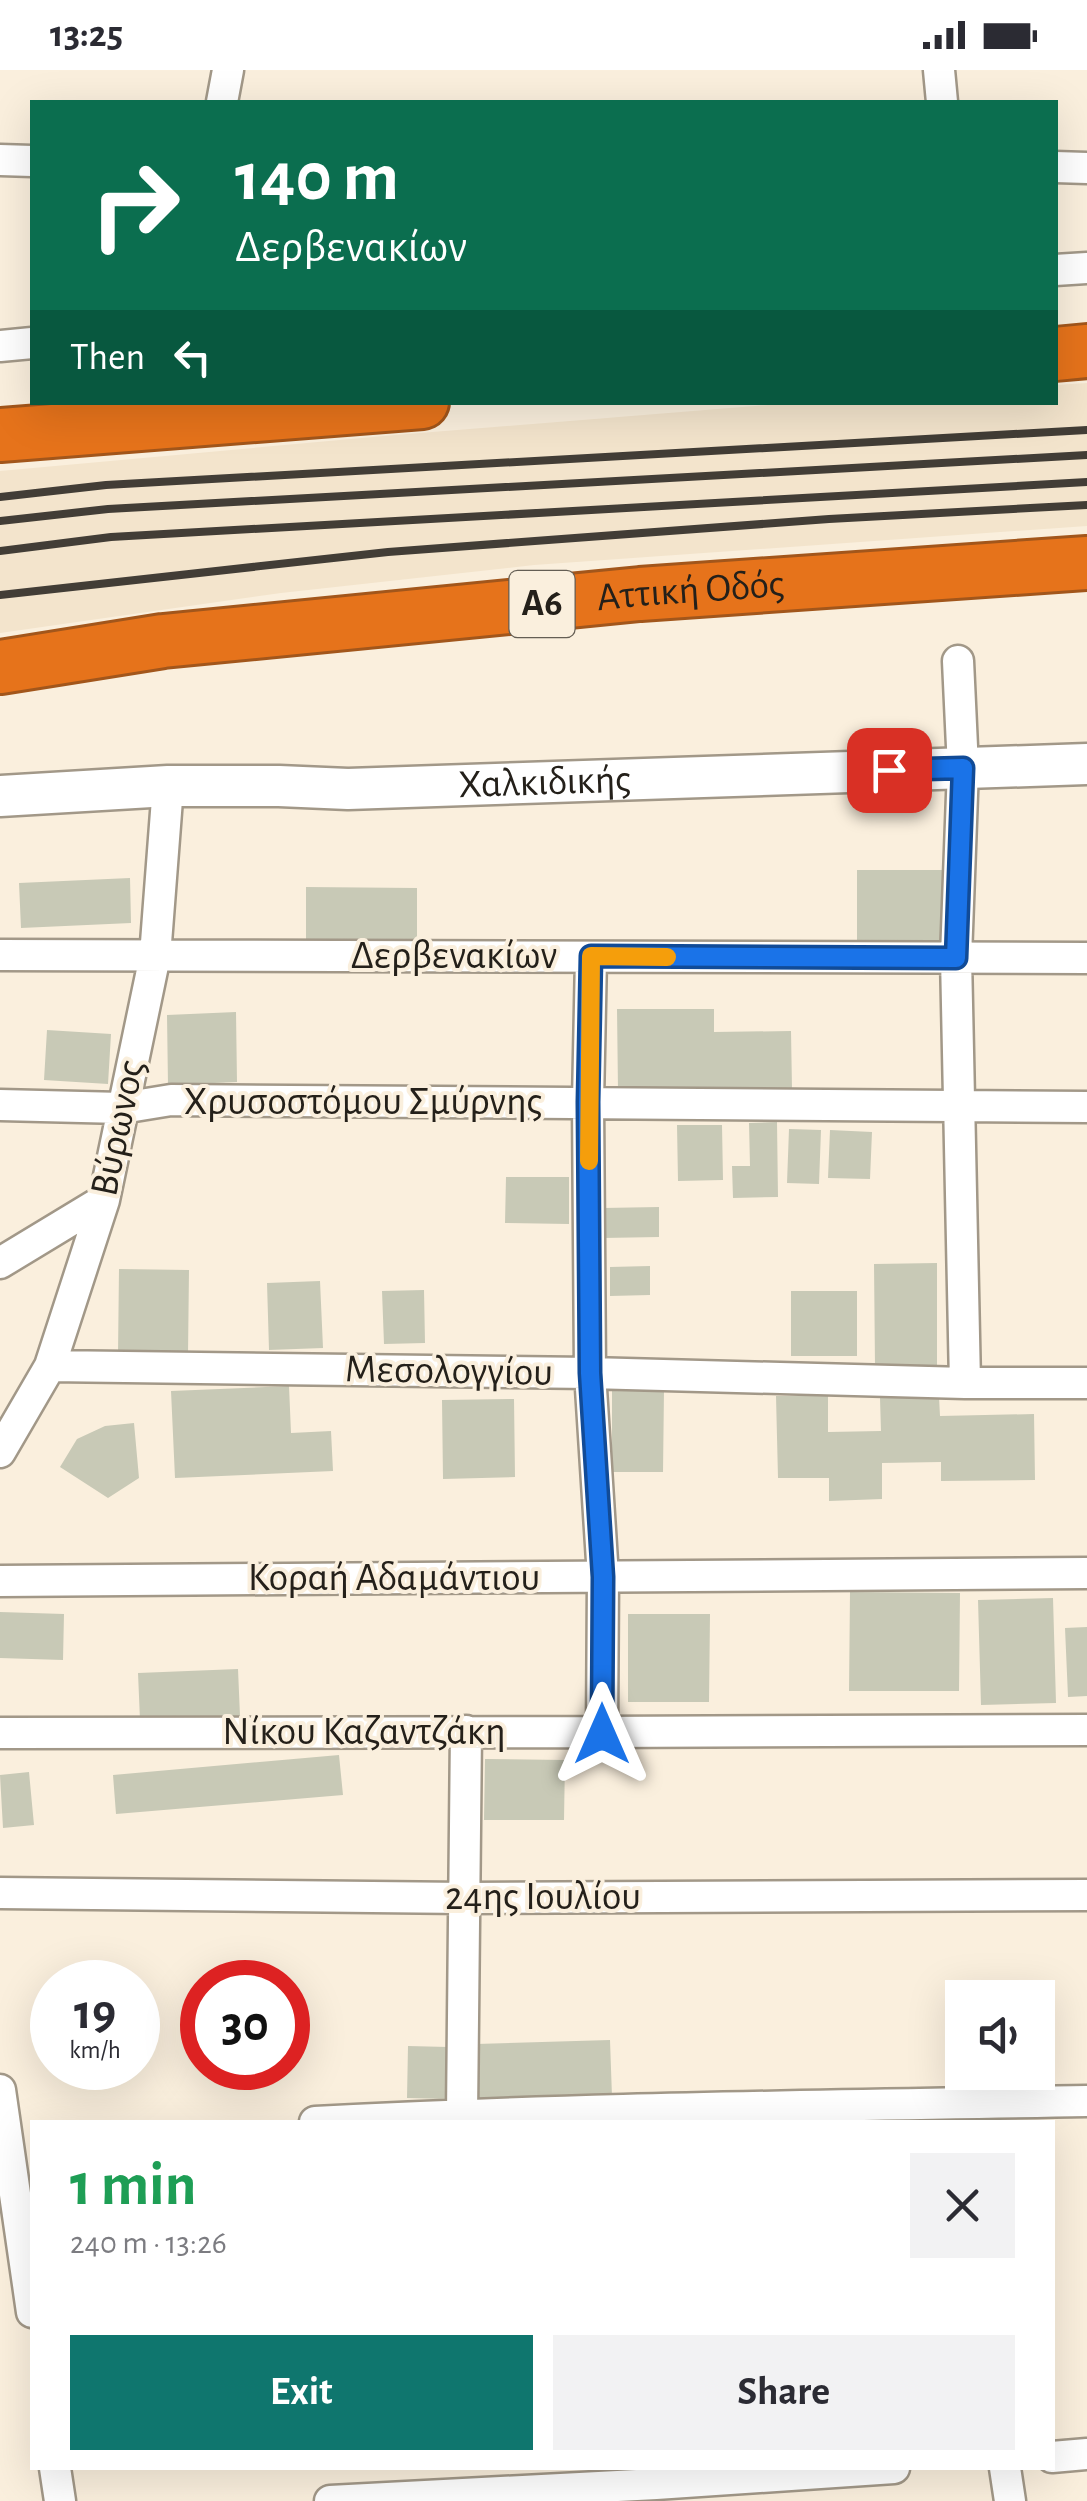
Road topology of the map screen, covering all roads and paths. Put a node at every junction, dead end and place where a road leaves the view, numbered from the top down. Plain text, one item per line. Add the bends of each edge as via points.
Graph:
1 (228, 70) edge
2 (940, 70) edge
3 (222, 100) edge
4 (942, 100) edge
5 (0, 160) edge
6 (30, 162) edge
7 (1058, 167) edge
8 (1087, 168) edge
9 (1087, 268) edge
10 (1058, 270) edge
11 (30, 343) edge
12 (0, 346) edge
13 (1087, 351) edge
14 (1058, 354) edge
15 (384, 405) edge
16 (0, 435) edge
17 (1087, 564) edge
18 (958, 661) dead end
19 (0, 668) edge
20 (1087, 764) edge
21 (963, 768) junction
22 (168, 786) junction
23 (0, 796) edge
24 (0, 956) edge
25 (155, 956) junction
26 (591, 956) junction
27 (956, 958) junction
28 (1087, 958) edge
29 (588, 1102) junction
30 (0, 1105) edge
31 (958, 1106) junction
32 (1087, 1107) edge
33 (122, 1108) junction
34 (104, 1200) junction
35 (0, 1263) edge
36 (50, 1366) junction
37 (590, 1373) junction
38 (965, 1383) junction
39 (1087, 1383) edge
40 (0, 1452) edge
41 (1087, 1573) edge
42 (603, 1577) junction
43 (0, 1581) edge
44 (1087, 1730) edge
45 (466, 1732) junction
46 (0, 1734) edge
47 (602, 1734) junction
48 (0, 1893) edge
49 (1087, 1895) edge
50 (466, 1898) junction
51 (0, 2090) edge
52 (1087, 2101) edge
53 (462, 2114) junction
54 (604, 2116) edge
55 (352, 2120) edge
56 (13, 2140) edge
57 (30, 2294) edge
58 (1087, 2454) edge
59 (1055, 2456) edge
60 (56, 2470) edge
61 (864, 2470) edge
62 (1006, 2470) edge
63 (657, 2484) edge
64 (60, 2501) edge
65 (330, 2501) edge
66 (1010, 2501) edge

1 - 3 street
2 - 4 street
5 - 6 street
7 - 8 street
9 - 10 street
11 - 12 street
13 - 14 highway
15 - 16 highway
17 - 19 highway, Αττική Οδός / Α6 via 621,596 163,641
18 - 21 street
20 - 21 street, Χαλκιδικής
21 - 22 street, Χαλκιδικής via 348,789
21 - 27 street
22 - 23 street, Χαλκιδικής
22 - 25 street, Βύρωνος
24 - 25 street, Δερβενακίων
25 - 26 street, Δερβενακίων
25 - 33 street, Βύρωνος
26 - 27 street, Δερβενακίων
26 - 29 street
27 - 28 street, Δερβενακίων
27 - 31 street
29 - 31 street, Χρυσοστόμου Σμύρνης
29 - 33 street, Χρυσοστόμου Σμύρνης via 171,1100
29 - 37 street
30 - 33 street, Χρυσοστόμου Σμύρνης
31 - 32 street, Χρυσοστόμου Σμύρνης
31 - 38 street
33 - 34 street, Βύρωνος
34 - 35 street
34 - 36 street, Βύρωνος
36 - 37 street, Μεσολογγίου
36 - 40 street, Βύρωνος
37 - 38 street, Μεσολογγίου
37 - 42 street
38 - 39 street, Μεσολογγίου
41 - 42 street, Κοραή Αδαμάντιου
42 - 43 street, Κοραή Αδαμάντιου
42 - 47 street
44 - 47 street, Νίκου Καζαντζάκη
45 - 46 street, Νίκου Καζαντζάκη
45 - 47 street, Νίκου Καζαντζάκη
45 - 50 street
48 - 50 street, 24ης Ιουλίου
49 - 50 street, 24ης Ιουλίου
50 - 53 street
51 - 56 street
52 - 54 street
53 - 54 street
53 - 55 street
56 - 57 street
58 - 59 street
60 - 64 street
61 - 63 street
62 - 66 street
63 - 65 street

